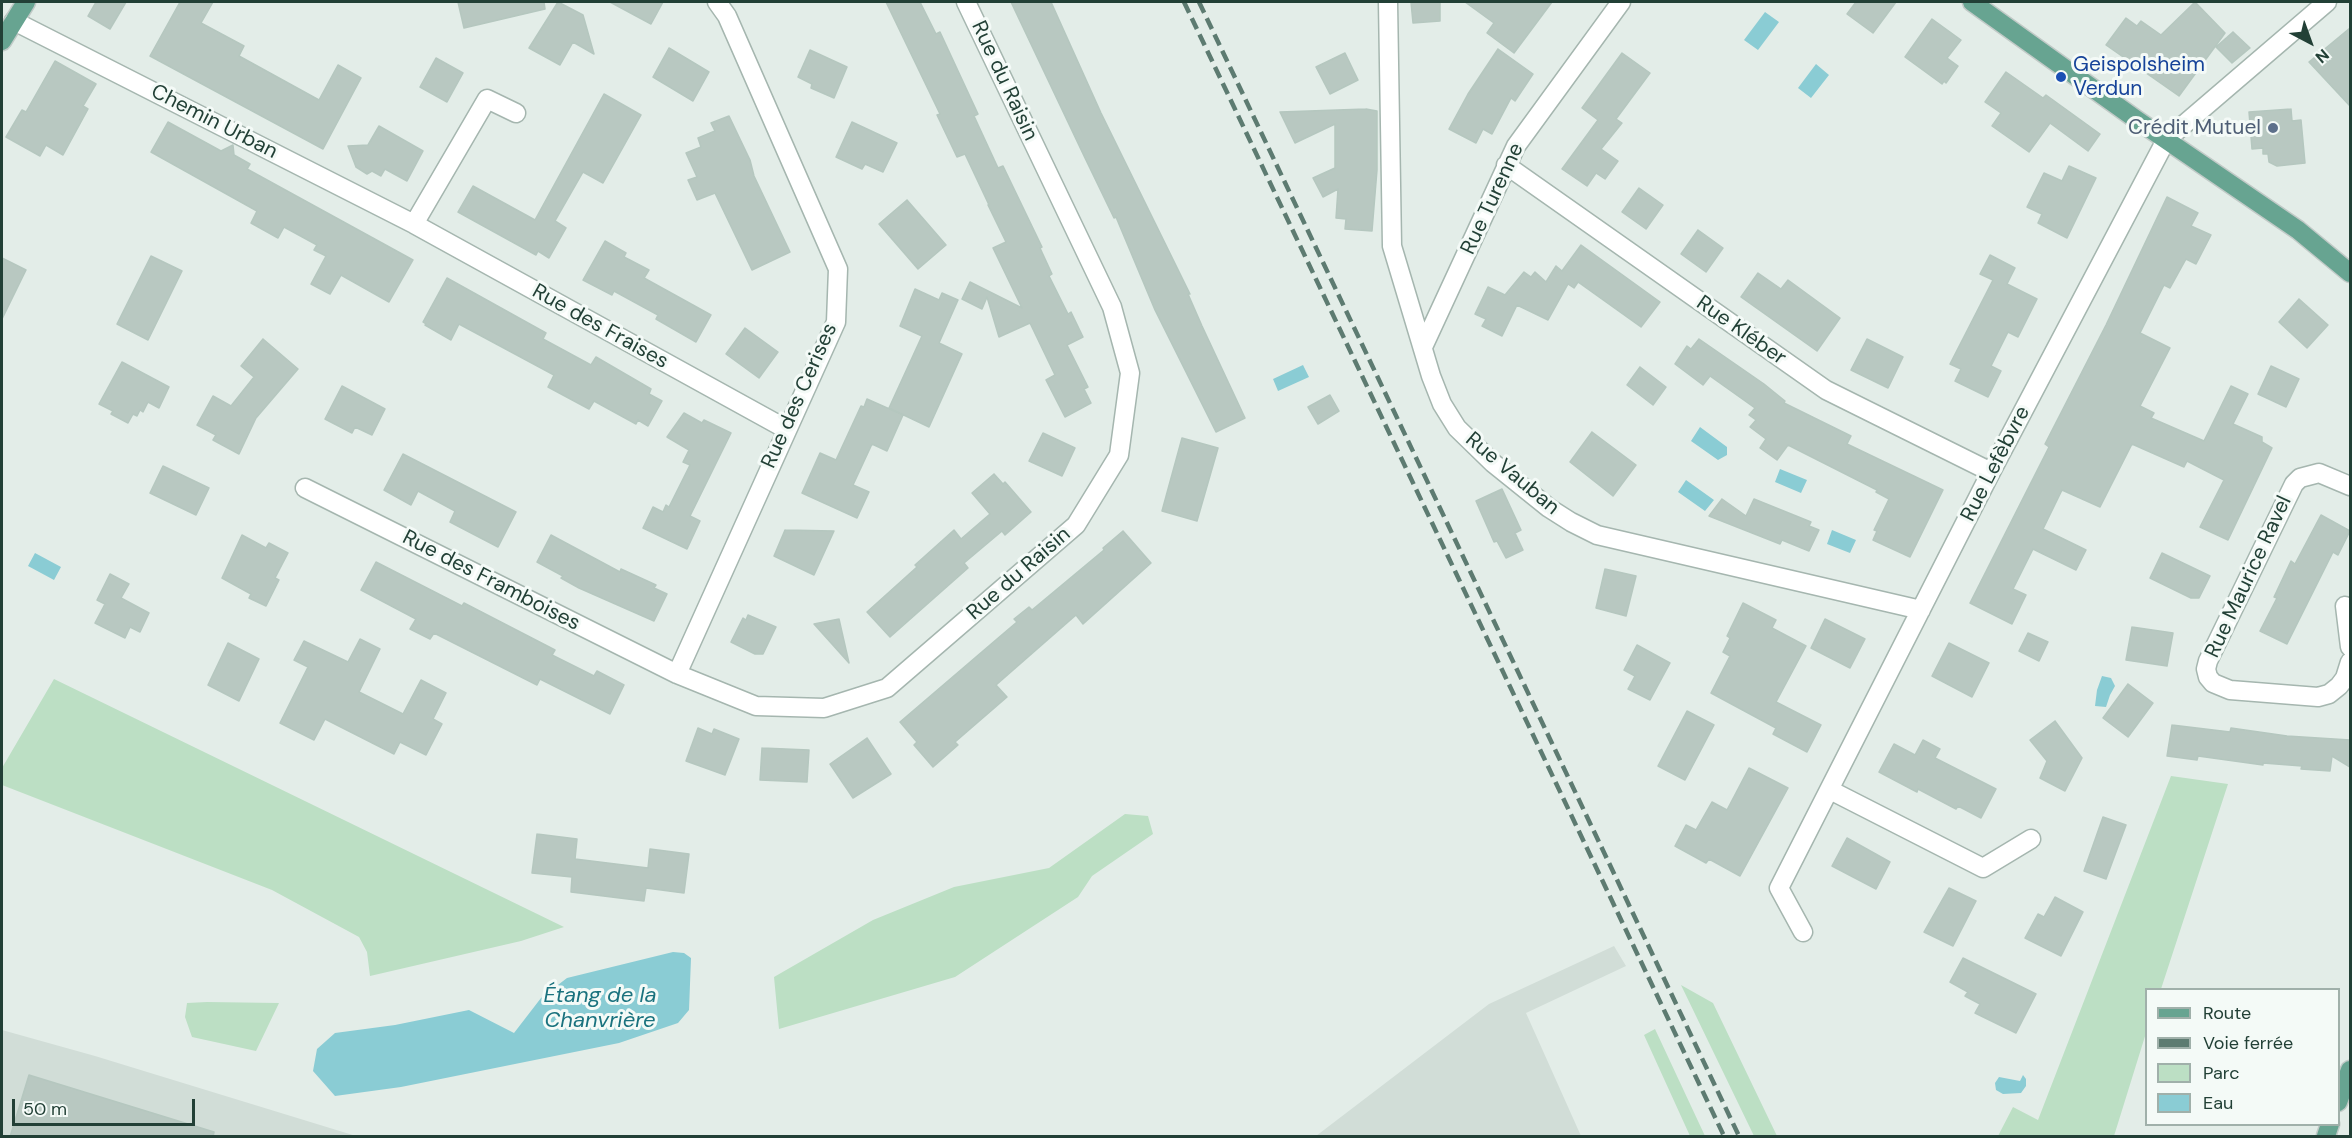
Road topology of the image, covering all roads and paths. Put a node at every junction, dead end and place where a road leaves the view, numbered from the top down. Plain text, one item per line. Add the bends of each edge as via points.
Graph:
1 (26, 2) edge
2 (966, 2) edge
3 (1388, 2) edge
4 (1621, 2) edge
5 (1972, 2) edge
6 (2327, 2) edge
7 (722, 6) edge
8 (14, 21) junction
9 (2, 41) edge
10 (516, 113) dead end
11 (2166, 140) junction
12 (1506, 165) junction
13 (414, 224) junction
14 (2350, 273) edge
15 (1424, 347) junction
16 (786, 429) junction
17 (1991, 472) junction
18 (2350, 486) edge
19 (305, 488) dead end
20 (2346, 606) dead end
21 (1921, 610) junction
22 (2350, 647) edge
23 (2350, 662) edge
24 (677, 674) junction
25 (1830, 790) junction
26 (2031, 839) dead end
27 (1803, 932) dead end
28 (2350, 1070) edge
29 (2340, 1097) edge

1 - 8 main road
2 - 24 street, Rue du Raisin via 1112,307 1130,373 1119,455 1076,525 887,688 824,708 756,706
3 - 15 street, Rue Vauban via 1392,246
4 - 12 street, Rue Turenne
5 - 11 main road
6 - 11 street
7 - 16 street, Rue des Cerises via 838,269 836,322
8 - 9 main road
8 - 13 street, Chemin Urban
10 - 13 street via 487,99
11 - 14 main road via 2312,241
11 - 17 street, Rue Lefèbvre
12 - 15 street, Rue Turenne
12 - 17 street, Rue Kléber via 1826,390
13 - 16 street, Rue des Fraises
15 - 21 street, Rue Vauban via 1442,404 1457,428 1493,463 1570,522 1597,535
16 - 24 street, Rue des Cerises
17 - 21 street, Rue Lefèbvre
18 - 23 street, Rue Maurice Ravel via 2319,472 2294,484 2206,669 2213,683 2230,690 2318,697 2339,686
19 - 24 street, Rue des Framboises
20 - 22 street
21 - 25 street, Rue Lefèbvre
25 - 26 street via 1983,868
25 - 27 street, Rue Lefèbvre via 1779,888
28 - 29 main road

